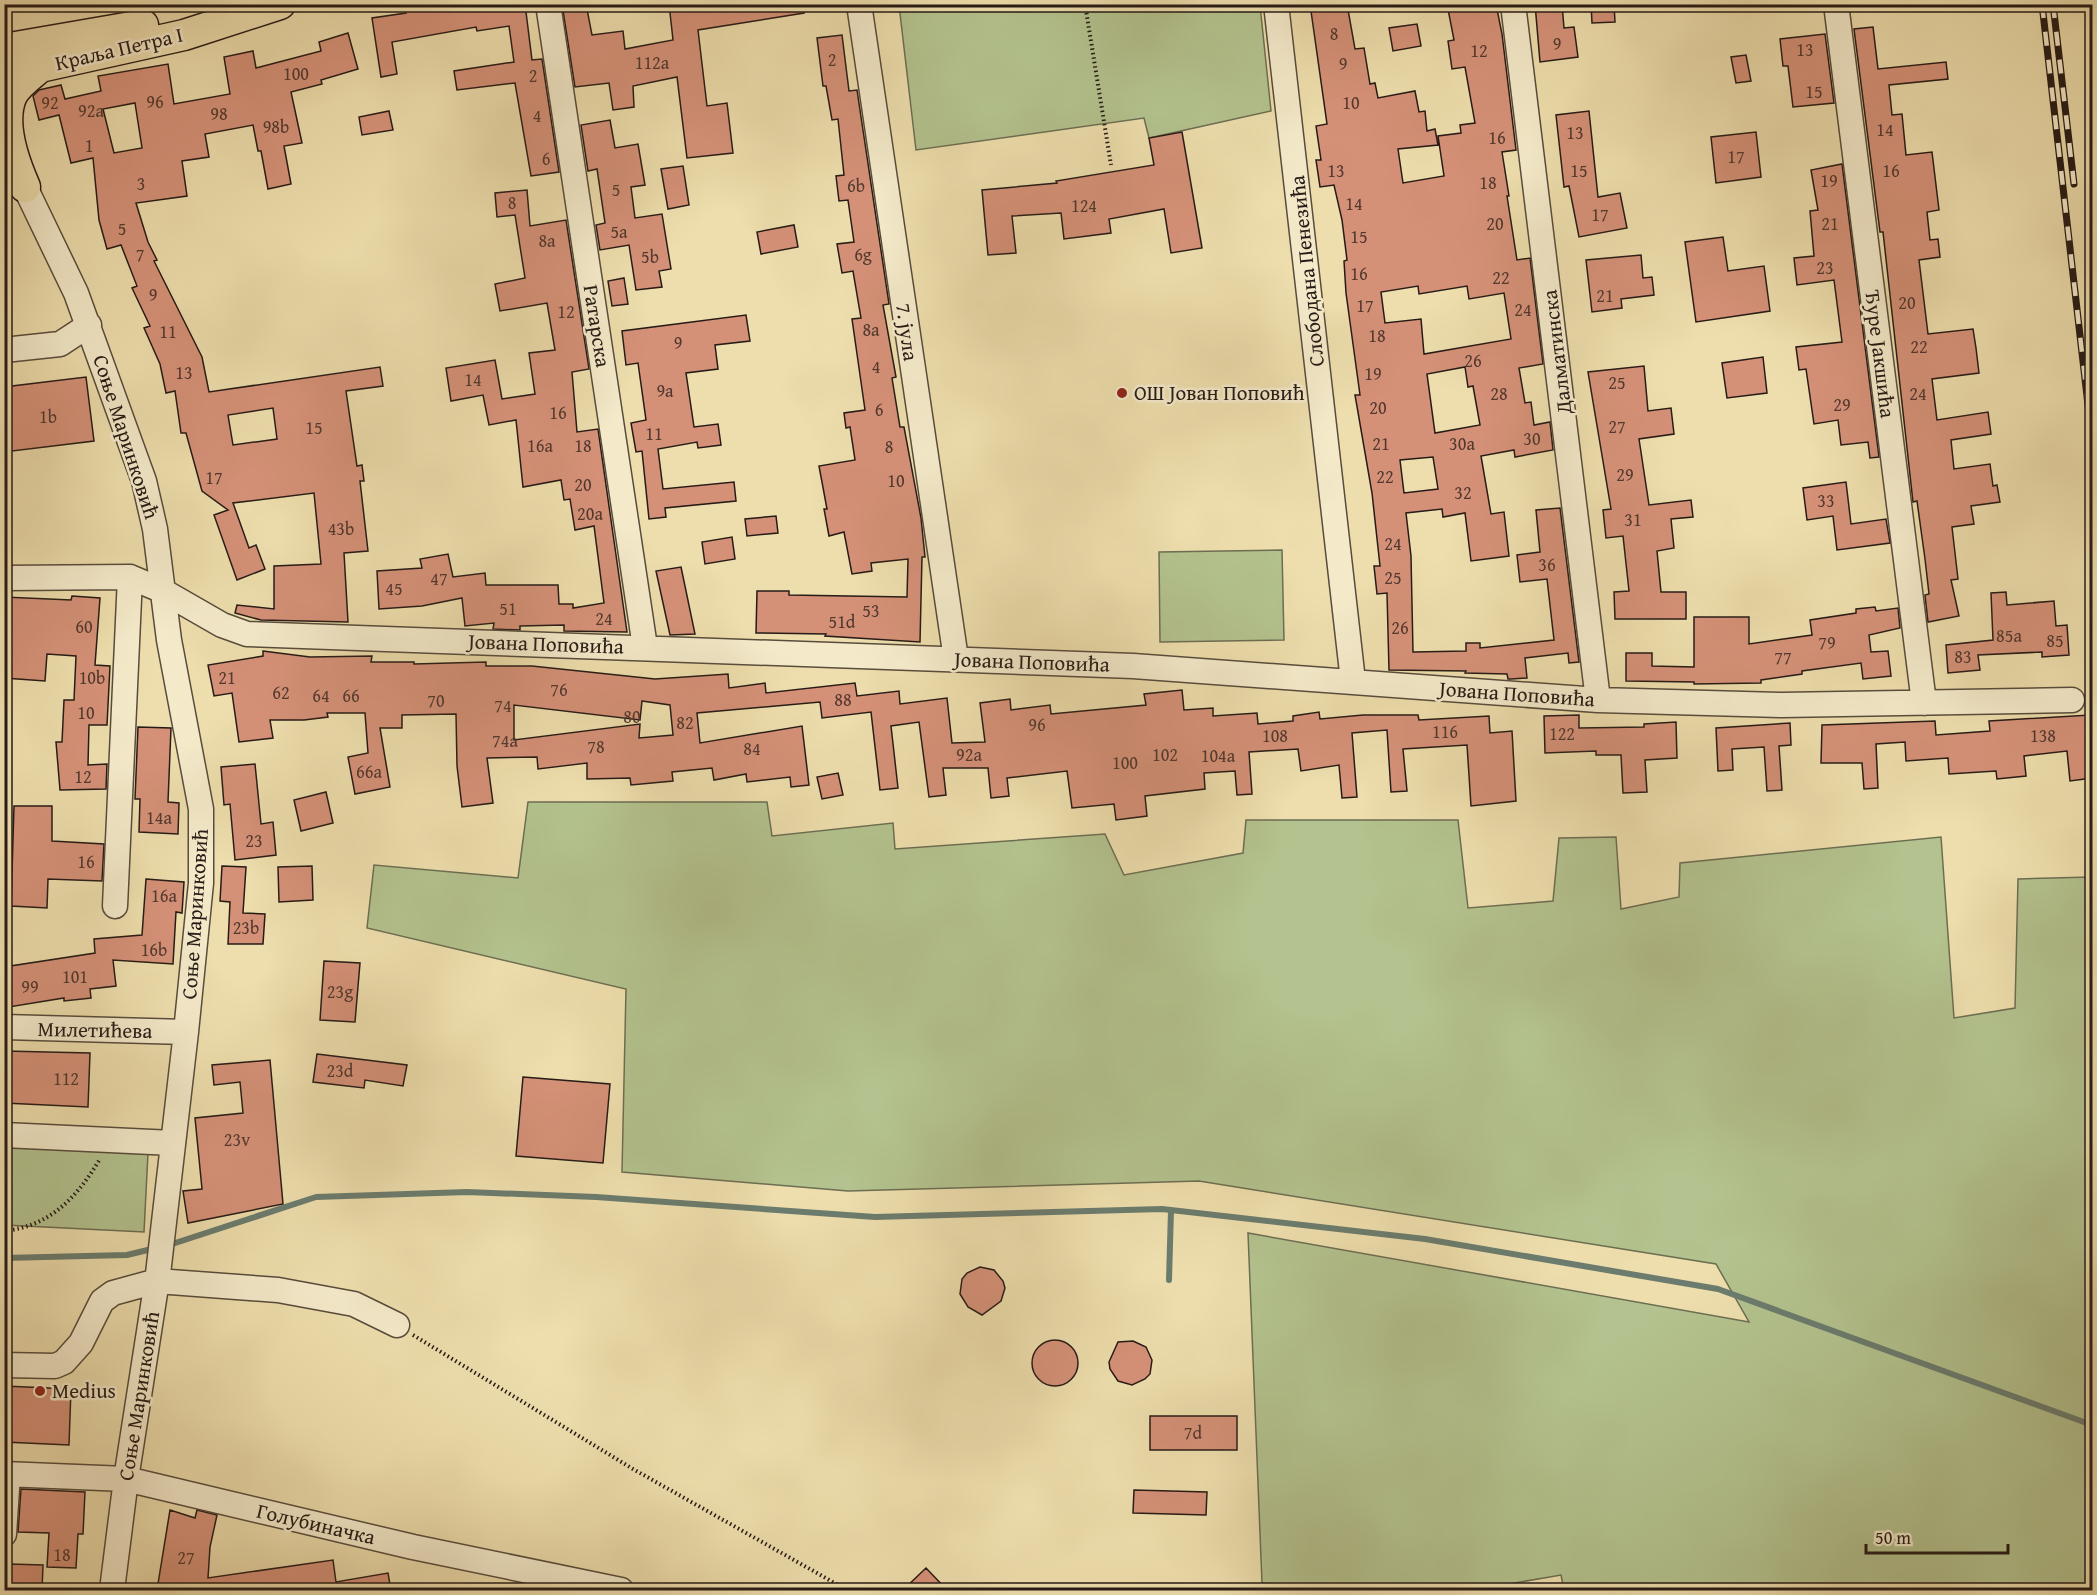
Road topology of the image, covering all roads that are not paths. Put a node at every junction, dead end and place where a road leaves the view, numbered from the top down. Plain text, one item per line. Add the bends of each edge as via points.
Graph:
1 (549, 4) edge
2 (859, 4) edge
3 (1276, 4) edge
4 (1513, 4) edge
5 (1836, 4) edge
6 (274, 6) edge
7 (4, 49) edge
8 (39, 68) junction
9 (4, 75) edge
10 (4, 160) edge
11 (25, 187) junction
12 (89, 325) junction
13 (4, 350) edge
14 (4, 578) edge
15 (130, 578) junction
16 (161, 590) junction
17 (199, 611) junction
18 (169, 640) junction
19 (645, 647) junction
20 (956, 659) junction
21 (1353, 681) junction
22 (1598, 700) junction
23 (2072, 700) dead end
24 (1924, 702) junction
25 (115, 906) dead end
26 (4, 1027) edge
27 (186, 1032) junction
28 (4, 1135) edge
29 (173, 1143) junction
30 (157, 1278) junction
31 (397, 1325) road end
32 (4, 1365) edge
33 (6, 1474) edge
34 (126, 1479) junction
35 (4, 1534) edge
36 (112, 1590) edge
37 (621, 1590) edge

1 - 19 street, Ратарска
2 - 20 street, 7. јула
3 - 21 street, Слободана Пенезића
4 - 22 street, Далматинска
5 - 24 street, Ђуре Јакшића
6 - 7 main road, Краља Петра I
6 - 8 main road, Краља Петра I via 184,35
8 - 9 main road, Краља Петра I
8 - 11 main road via 19,85 9,104 8,130
10 - 11 street, Соње Маринковић
11 - 12 street, Соње Маринковић
12 - 13 street via 60,344
12 - 16 street, Соње Маринковић via 144,481 155,529
14 - 15 street, Јована Поповића
15 - 16 street, Јована Поповића
15 - 25 street
16 - 17 street, Јована Поповића
16 - 18 street, Соње Маринковић
17 - 18 street via 184,621
17 - 19 street, Јована Поповића via 247,634
18 - 27 street, Соње Маринковић via 201,809 201,883
19 - 20 street, Јована Поповића
20 - 21 street, Јована Поповића
21 - 22 street, Јована Поповића
22 - 24 street, Јована Поповића via 1782,705
23 - 24 street, Јована Поповића
26 - 27 street, Милетићева
27 - 29 street, Соње Маринковић
28 - 29 street
29 - 30 street, Соње Маринковић
30 - 31 street via 278,1290 354,1304
30 - 32 street via 113,1293 102,1301 81,1343 64,1362 55,1366
30 - 34 street, Соње Маринковић
33 - 34 street, Голубиначка
33 - 35 street, Голубиначка
34 - 36 street, Соње Маринковић
34 - 37 street, Голубиначка via 413,1547

